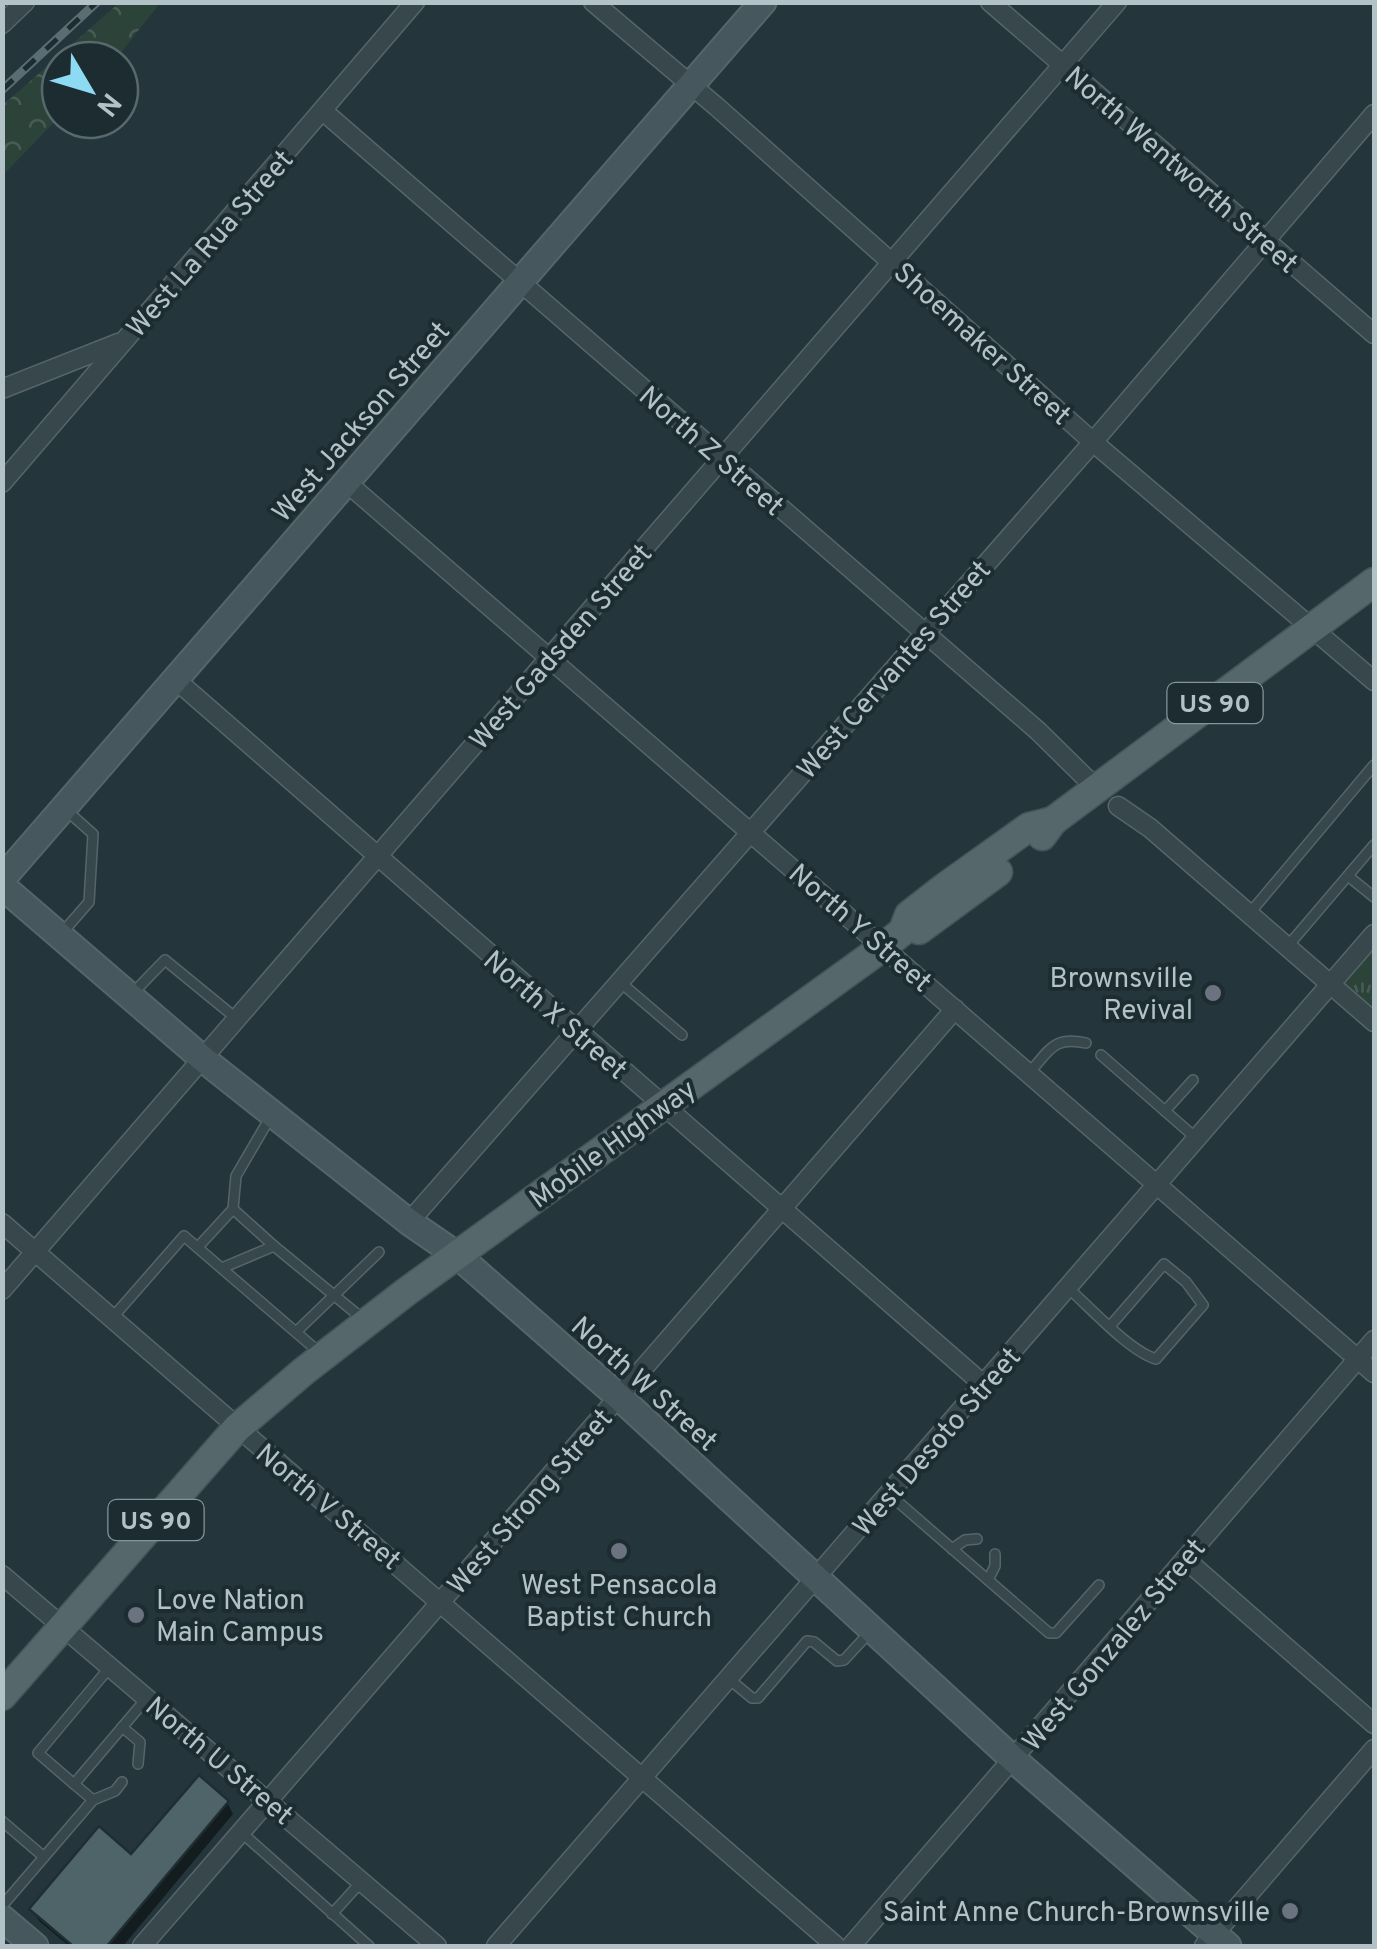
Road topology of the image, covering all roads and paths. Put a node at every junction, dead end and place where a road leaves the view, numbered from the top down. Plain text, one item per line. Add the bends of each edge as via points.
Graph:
1 (25, 2) edge
2 (415, 2) edge
3 (594, 2) edge
4 (763, 2) edge
5 (990, 2) edge
6 (1117, 2) edge
7 (2, 24) edge
8 (1063, 66) junction
9 (690, 86) junction
10 (323, 112) junction
11 (1374, 114) edge
12 (1265, 240) junction
13 (893, 262) junction
14 (519, 283) junction
15 (1374, 334) edge
16 (122, 341) junction
17 (2, 388) edge
18 (1092, 442) junction
19 (722, 459) junction
20 (346, 482) junction
21 (2, 483) edge
22 (1374, 582) edge
23 (1314, 629) junction
24 (925, 633) junction
25 (550, 659) junction
26 (176, 680) junction
27 (1374, 681) edge
28 (1374, 765) edge
29 (1108, 798) junction
30 (64, 808) junction
31 (750, 831) junction
32 (1374, 845) edge
33 (376, 857) junction
34 (1348, 876) junction
35 (2, 883) edge
36 (1374, 897) edge
37 (1249, 914) junction
38 (1374, 934) edge
39 (60, 936) junction
40 (893, 939) junction
41 (1287, 947) junction
42 (620, 982) junction
43 (1330, 984) junction
44 (130, 996) junction
45 (955, 1009) junction
46 (237, 1019) junction
47 (1374, 1022) edge
48 (576, 1032) junction
49 (682, 1034) dead end
50 (1086, 1043) dead end
51 (1100, 1055) dead end
52 (203, 1059) junction
53 (1030, 1074) junction
54 (1192, 1080) dead end
55 (661, 1107) junction
56 (1165, 1112) junction
57 (272, 1114) junction
58 (1197, 1139) junction
59 (1158, 1185) junction
60 (782, 1209) junction
61 (232, 1210) junction
62 (408, 1222) junction
63 (2, 1224) edge
64 (274, 1246) junction
65 (198, 1247) junction
66 (36, 1252) junction
67 (379, 1252) dead end
68 (457, 1255) junction
69 (222, 1268) junction
70 (1068, 1288) junction
71 (2, 1290) edge
72 (334, 1296) junction
73 (113, 1317) junction
74 (366, 1322) junction
75 (1111, 1325) junction
76 (296, 1332) junction
77 (1374, 1340) edge
78 (323, 1356) junction
79 (1358, 1359) junction
80 (1374, 1373) edge
81 (984, 1385) junction
82 (619, 1398) junction
83 (238, 1428) junction
84 (889, 1494) junction
85 (977, 1540) dead end
86 (952, 1549) junction
87 (995, 1554) dead end
88 (1185, 1559) junction
89 (2, 1575) edge
90 (815, 1580) junction
91 (988, 1580) junction
92 (1099, 1585) dead end
93 (442, 1603) junction
94 (62, 1626) junction
95 (871, 1631) junction
96 (110, 1667) junction
97 (729, 1679) junction
98 (2, 1696) edge
99 (147, 1698) junction
100 (1374, 1724) edge
101 (122, 1727) junction
102 (1374, 1749) edge
103 (1014, 1760) junction
104 (138, 1764) dead end
105 (642, 1780) junction
106 (122, 1782) dead end
107 (74, 1784) junction
108 (94, 1800) junction
109 (268, 1800) junction
110 (2, 1821) edge
111 (241, 1832) junction
112 (44, 1857) junction
113 (362, 1881) junction
114 (2, 1906) edge
115 (332, 1914) junction
116 (1216, 1942) edge
117 (142, 1946) edge
118 (369, 1946) edge
119 (437, 1946) edge
120 (496, 1946) edge
121 (836, 1946) edge
122 (851, 1946) edge

1 - 7 street
2 - 10 street, West La Rua Street
3 - 9 street, Shoemaker Street
4 - 9 main road, West Jackson Street
5 - 8 street, North Wentworth Street
6 - 8 street, West Gadsden Street
8 - 12 street, North Wentworth Street
8 - 13 street, West Gadsden Street
9 - 13 street, Shoemaker Street
9 - 14 main road, West Jackson Street
10 - 14 street, North Z Street
10 - 16 street, West La Rua Street
11 - 12 street, West Cervantes Street
12 - 15 street, North Wentworth Street
12 - 18 street, West Cervantes Street
13 - 18 street, Shoemaker Street
13 - 19 street, West Gadsden Street
14 - 19 street, North Z Street
14 - 20 main road, West Jackson Street
16 - 17 street
16 - 21 street, West La Rua Street
18 - 23 street, Shoemaker Street
18 - 24 street, West Cervantes Street
19 - 24 street, North Z Street
19 - 25 street, West Gadsden Street
20 - 25 street, North Y Street
20 - 26 main road, West Jackson Street
22 - 23 main road, Mobile Highway / US 90
23 - 27 street, Shoemaker Street
23 - 29 main road, Mobile Highway / US 90
24 - 29 street, North Z Street
24 - 31 street, West Cervantes Street
25 - 31 street, North Y Street
25 - 33 street, West Gadsden Street
26 - 30 main road, West Jackson Street
26 - 33 street, North X Street
28 - 37 lane
29 - 37 street, North Z Street
29 - 40 main road, Mobile Highway / US 90 via 1054,821 1038,842 956,904
30 - 35 main road, West Jackson Street
30 - 39 lane via 93,834 89,902
31 - 40 street, North Y Street
31 - 42 street, West Cervantes Street
32 - 34 lane
33 - 46 street, West Gadsden Street
33 - 48 street, North X Street
34 - 36 lane
34 - 41 lane
35 - 39 main road, North W Street
37 - 41 street, North Z Street
38 - 43 street, West Desoto Street
39 - 44 main road, North W Street
40 - 45 street, North Y Street
40 - 55 main road, Mobile Highway / US 90
41 - 43 street, North Z Street
42 - 48 street, West Cervantes Street
42 - 49 lane
43 - 47 street, North Z Street
43 - 58 street, West Desoto Street
44 - 46 lane via 165,960
44 - 52 main road, North W Street
45 - 53 street, North Y Street
45 - 60 street, West Strong Street
46 - 52 street, West Gadsden Street
48 - 55 street, North X Street
48 - 62 street, West Cervantes Street
50 - 53 lane via 1056,1042
51 - 56 lane
52 - 57 main road, North W Street
52 - 66 street, West Gadsden Street
53 - 59 street, North Y Street
54 - 56 lane
55 - 60 street, North X Street
55 - 68 main road, Mobile Highway / US 90
56 - 58 lane
57 - 61 lane via 236,1176
57 - 62 main road, North W Street
58 - 59 street, West Desoto Street
59 - 70 street, West Desoto Street
59 - 79 street, North Y Street
60 - 81 street, North X Street
60 - 82 street, West Strong Street
61 - 64 lane
61 - 65 lane
62 - 68 main road, North W Street
63 - 66 street, North V Street
64 - 69 lane
64 - 72 lane
65 - 69 lane
65 - 73 lane via 184,1236
66 - 71 street, West Gadsden Street
66 - 73 street, North V Street
67 - 72 lane
68 - 74 main road, Mobile Highway / US 90
68 - 82 main road, North W Street
69 - 76 lane
70 - 75 lane
70 - 81 street, West Desoto Street
72 - 74 lane
72 - 76 lane
73 - 83 street, North V Street
74 - 78 main road, Mobile Highway / US 90
75 - 75 lane via 1156,1359 1203,1305 1164,1264
76 - 78 lane
77 - 79 street, West Gonzalez Street
78 - 83 main road, US 90
79 - 80 street, North Y Street
79 - 88 street, West Gonzalez Street
81 - 84 street, West Desoto Street
82 - 90 main road, North W Street
82 - 93 street, West Strong Street
83 - 93 street, North V Street
83 - 94 main road, US 90
84 - 86 lane
84 - 90 street, West Desoto Street
85 - 86 lane
86 - 91 lane
87 - 91 lane
88 - 100 street
88 - 103 street, West Gonzalez Street
89 - 94 street, North U Street
90 - 95 main road, North W Street
90 - 97 street, West Desoto Street
91 - 92 lane via 1053,1635
93 - 105 street, North V Street
93 - 109 street, West Strong Street
94 - 96 street, North U Street
94 - 98 main road, US 90
95 - 97 lane via 844,1660 807,1642 758,1698
95 - 103 main road, North W Street
96 - 99 street, North U Street
96 - 107 lane via 38,1753
97 - 105 street, West Desoto Street
99 - 101 lane
99 - 109 street, North U Street
101 - 104 lane via 140,1742
101 - 107 lane
102 - 116 street
103 - 116 main road, North W Street
103 - 122 street, West Gonzalez Street
105 - 120 street, West Desoto Street
105 - 121 street, North V Street
106 - 108 lane
107 - 108 lane
108 - 112 lane
109 - 111 street, West Strong Street
109 - 113 street, North U Street
110 - 112 lane
111 - 115 lane
111 - 117 street, West Strong Street
112 - 114 lane
113 - 115 lane
113 - 119 street, North U Street
115 - 118 lane

